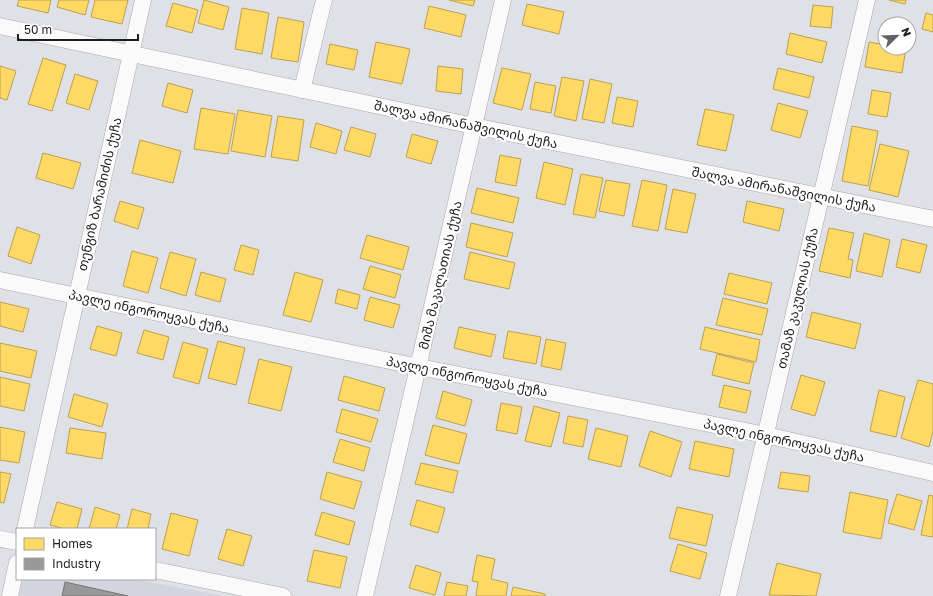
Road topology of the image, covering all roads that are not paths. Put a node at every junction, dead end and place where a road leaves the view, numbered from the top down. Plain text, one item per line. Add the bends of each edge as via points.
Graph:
1 (143, 0) edge
2 (324, 0) edge
3 (503, 0) edge
4 (867, 0) edge
5 (0, 26) edge
6 (131, 54) junction
7 (302, 90) junction
8 (474, 126) junction
9 (820, 197) junction
10 (933, 219) edge
11 (0, 280) edge
12 (77, 295) junction
13 (419, 367) junction
14 (766, 435) junction
15 (933, 472) edge
16 (25, 528) edge
17 (0, 539) edge
18 (16, 542) edge
19 (16, 568) edge
20 (156, 570) edge
21 (10, 596) edge
22 (283, 596) edge
23 (364, 596) edge
24 (728, 596) edge

1 - 6 street, თენგიზ ბარამიძის ქუჩა
2 - 7 street
3 - 8 street, მიშა მაკალათიას ქუჩა
4 - 9 street, თამაზ კაკულიას ქუჩა
5 - 6 street, შალვა ამირანაშვილის ქუჩა
6 - 7 street, შალვა ამირანაშვილის ქუჩა
6 - 12 street, თენგიზ ბარამიძის ქუჩა
7 - 8 street, შალვა ამირანაშვილის ქუჩა
8 - 9 street, შალვა ამირანაშვილის ქუჩა
8 - 13 street, მიშა მაკალათიას ქუჩა
9 - 10 street, შალვა ამირანაშვილის ქუჩა
9 - 14 street, თამაზ კაკულიას ქუჩა
11 - 12 street, პავლე ინგოროყვას ქუჩა
12 - 13 street, პავლე ინგოროყვას ქუჩა
12 - 16 street, თენგიზ ბარამიძის ქუჩა
13 - 14 street, პავლე ინგოროყვას ქუჩა
13 - 23 street, მიშა მაკალათიას ქუჩა
14 - 15 street, პავლე ინგოროყვას ქუჩა
14 - 24 street, თამაზ კაკულიას ქუჩა
17 - 18 street
19 - 21 street
20 - 22 street

